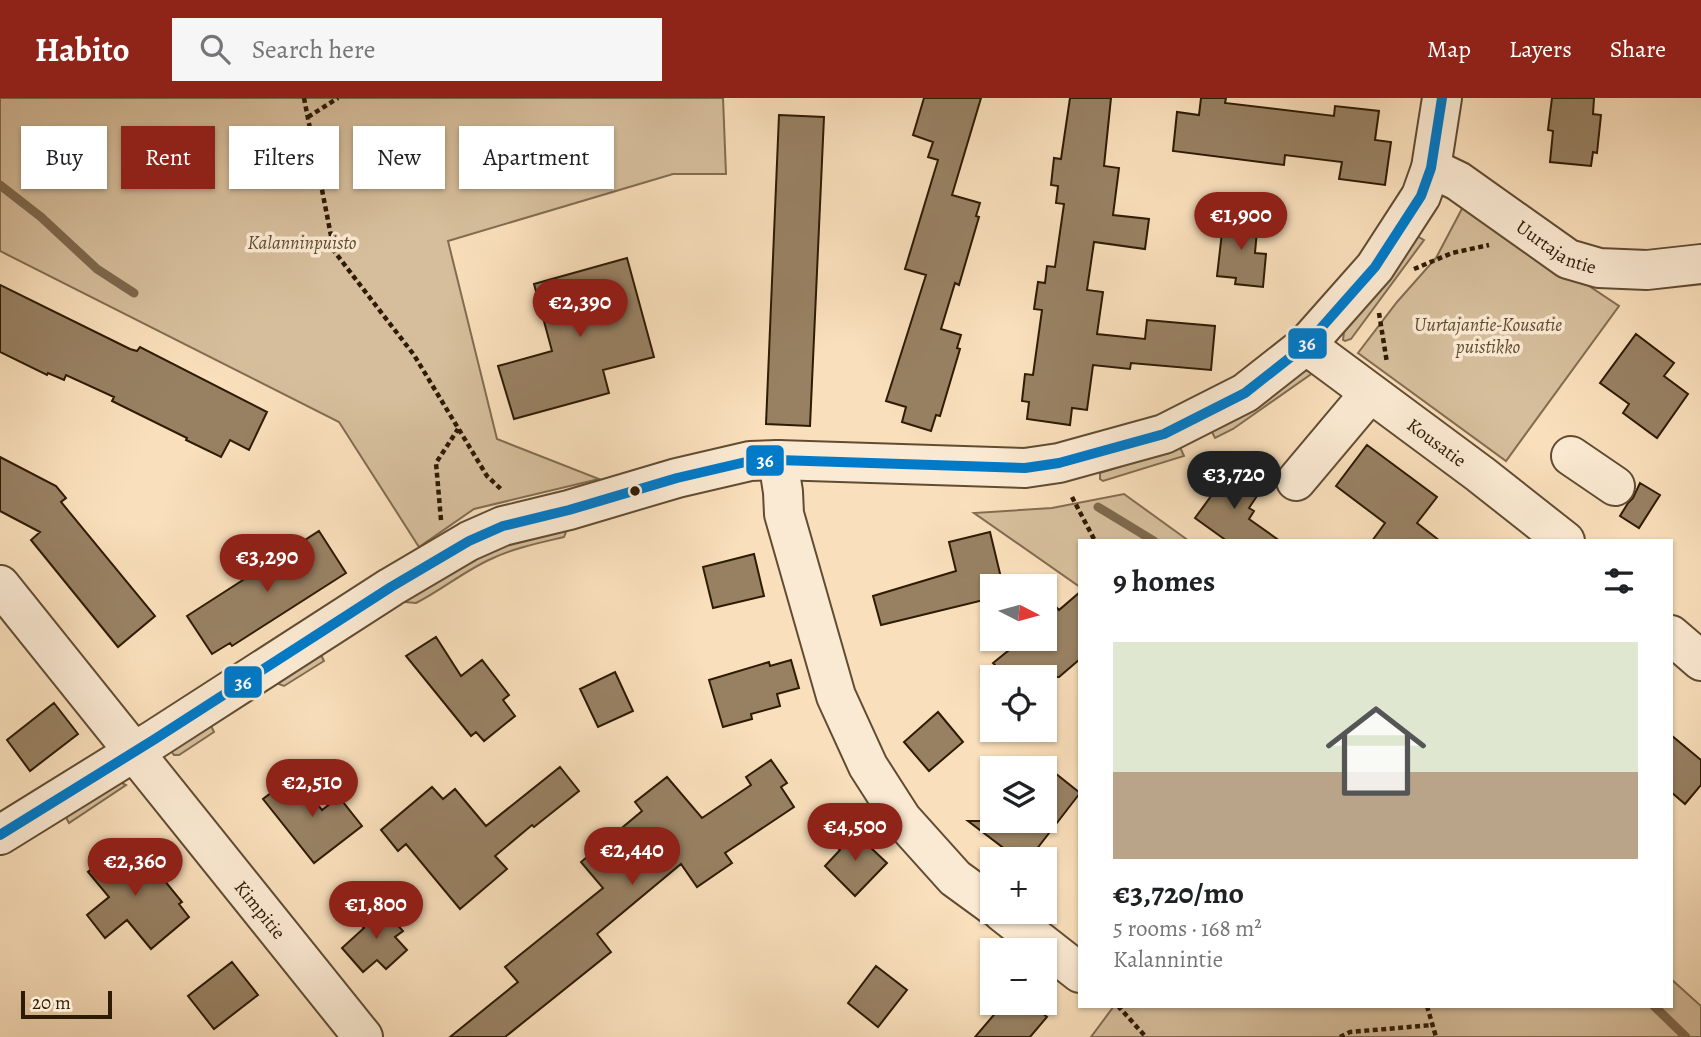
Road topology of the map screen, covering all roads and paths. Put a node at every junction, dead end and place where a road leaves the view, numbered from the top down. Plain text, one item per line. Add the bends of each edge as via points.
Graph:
1 (304, 98) edge
2 (338, 98) edge
3 (1442, 98) edge
4 (308, 117) junction
5 (1431, 168) junction
6 (1490, 244) dead end
7 (1701, 264) edge
8 (1410, 271) dead end
9 (1379, 312) dead end
10 (1306, 345) junction
11 (1379, 385) junction
12 (458, 429) junction
13 (1571, 456) dead end
14 (778, 460) junction
15 (1296, 481) dead end
16 (1615, 486) dead end
17 (514, 491) dead end
18 (1072, 497) dead end
19 (1094, 539) edge
20 (1562, 539) edge
21 (444, 556) junction
22 (0, 585) edge
23 (1673, 637) edge
24 (1701, 661) edge
25 (135, 752) junction
26 (0, 835) edge
27 (980, 896) edge
28 (1017, 924) edge
29 (1078, 971) edge
30 (1120, 1008) edge
31 (1428, 1008) edge
32 (1433, 1025) junction
33 (363, 1037) edge
34 (1146, 1037) edge
35 (1340, 1037) edge
36 (1436, 1037) edge

1 - 4 path
2 - 4 path
3 - 5 street
4 - 12 path via 334,251 414,355
5 - 7 street, Uurtajantie via 1458,181 1568,259 1599,268 1647,270
5 - 10 street via 1421,196 1375,267
6 - 8 path via 1452,253
9 - 11 path
10 - 11 street, Kousatie
10 - 14 street via 1245,393 1164,434 1059,463 1025,468
11 - 15 street
11 - 20 street, Kousatie
12 - 17 path via 487,476 501,491
12 - 21 path via 436,463
13 - 16 street
14 - 21 street via 724,466 503,526
14 - 27 street via 784,514 836,696 869,766 902,819 955,878
18 - 19 path
21 - 25 street
22 - 25 street, Kimpitie
23 - 24 street
25 - 26 street
25 - 33 street, Kimpitie
28 - 29 street
30 - 34 path
31 - 32 path
32 - 35 path via 1350,1032
32 - 36 path

